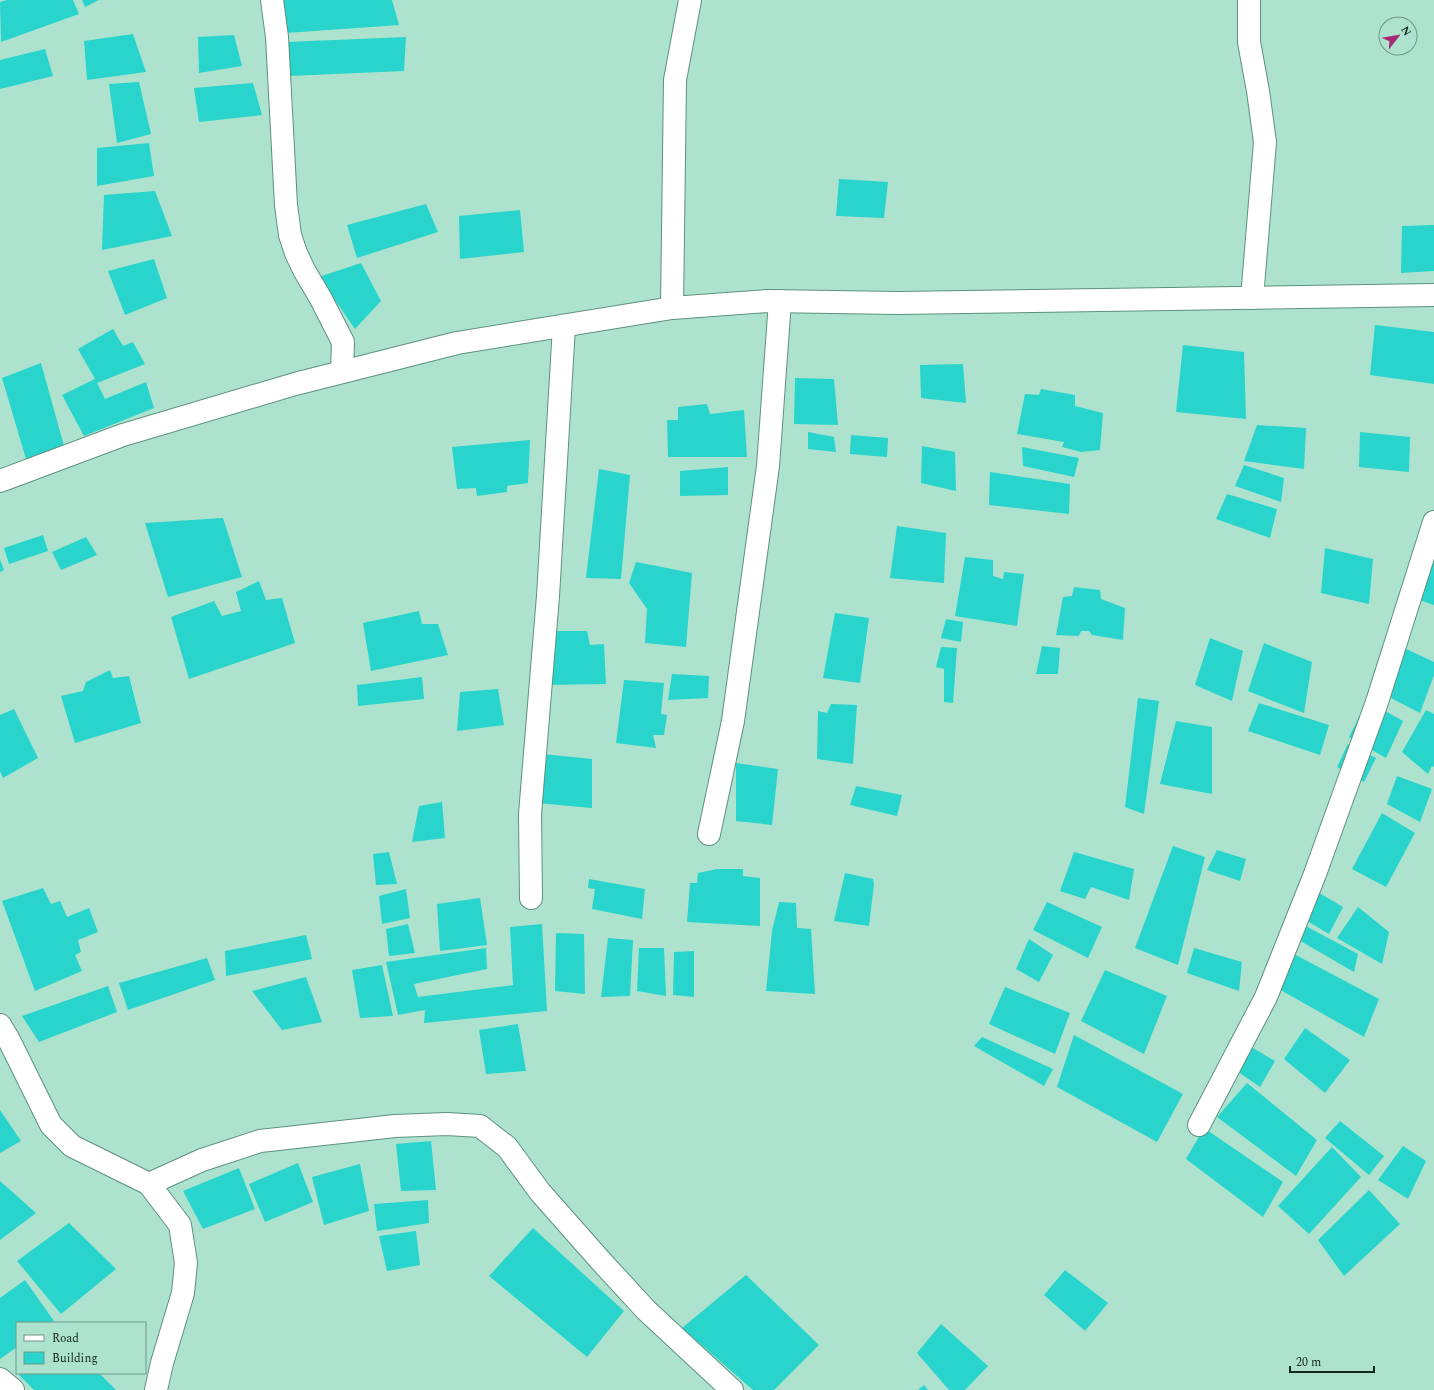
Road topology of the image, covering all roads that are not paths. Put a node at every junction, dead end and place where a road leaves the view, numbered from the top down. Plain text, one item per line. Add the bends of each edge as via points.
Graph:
1 (272, 0) edge
2 (690, 0) edge
3 (1249, 0) edge
4 (1434, 295) edge
5 (1252, 298) junction
6 (780, 301) junction
7 (672, 308) junction
8 (564, 326) junction
9 (342, 372) junction
10 (0, 481) edge
11 (1434, 522) edge
12 (709, 834) dead end
13 (531, 898) dead end
14 (0, 1025) edge
15 (1199, 1126) dead end
16 (149, 1184) junction
17 (0, 1379) edge
18 (13, 1390) edge
19 (156, 1390) edge
20 (732, 1390) edge

1 - 9 street via 278,37 286,205 290,235 304,270 343,342
2 - 7 street via 675,80
3 - 5 street via 1249,42 1265,142
4 - 5 street
5 - 6 street via 898,303
6 - 7 street
6 - 12 street via 767,474 733,722
7 - 8 street
8 - 9 street via 457,343
8 - 13 street via 548,596 530,814
9 - 10 street via 123,435
11 - 15 street via 1377,702 1315,874 1266,997
14 - 16 street via 51,1125 72,1146
16 - 19 street via 180,1224 186,1263 183,1293
16 - 20 street via 202,1160 260,1141 395,1126 480,1126 507,1147 540,1192 646,1310
17 - 18 street

